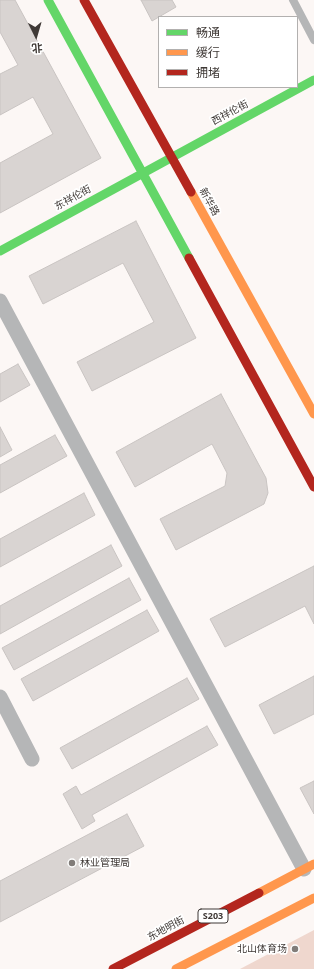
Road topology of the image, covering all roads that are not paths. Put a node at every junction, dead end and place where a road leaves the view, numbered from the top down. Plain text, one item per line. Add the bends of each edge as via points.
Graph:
1 (48, 0) edge
2 (84, 0) edge
3 (293, 0) edge
4 (314, 40) edge
5 (314, 80) edge
6 (171, 157) junction
7 (157, 165) joint
8 (142, 173) junction
9 (0, 250) edge
10 (0, 301) edge
11 (314, 414) edge
12 (314, 487) edge
13 (0, 697) edge
14 (32, 759) dead end
15 (309, 866) edge
16 (314, 898) edge
17 (113, 969) edge
18 (176, 969) edge

1 - 8 main road
2 - 6 main road, 新华路
3 - 4 lane
5 - 6 main road, 西祥伦街
6 - 7 main road, 西祥伦街
6 - 11 main road, 新华路
7 - 8 main road, 东祥伦街
8 - 9 main road, 东祥伦街
8 - 12 main road
10 - 15 street
13 - 14 street
15 - 17 main road, 东地明街 / S203
16 - 18 main road

